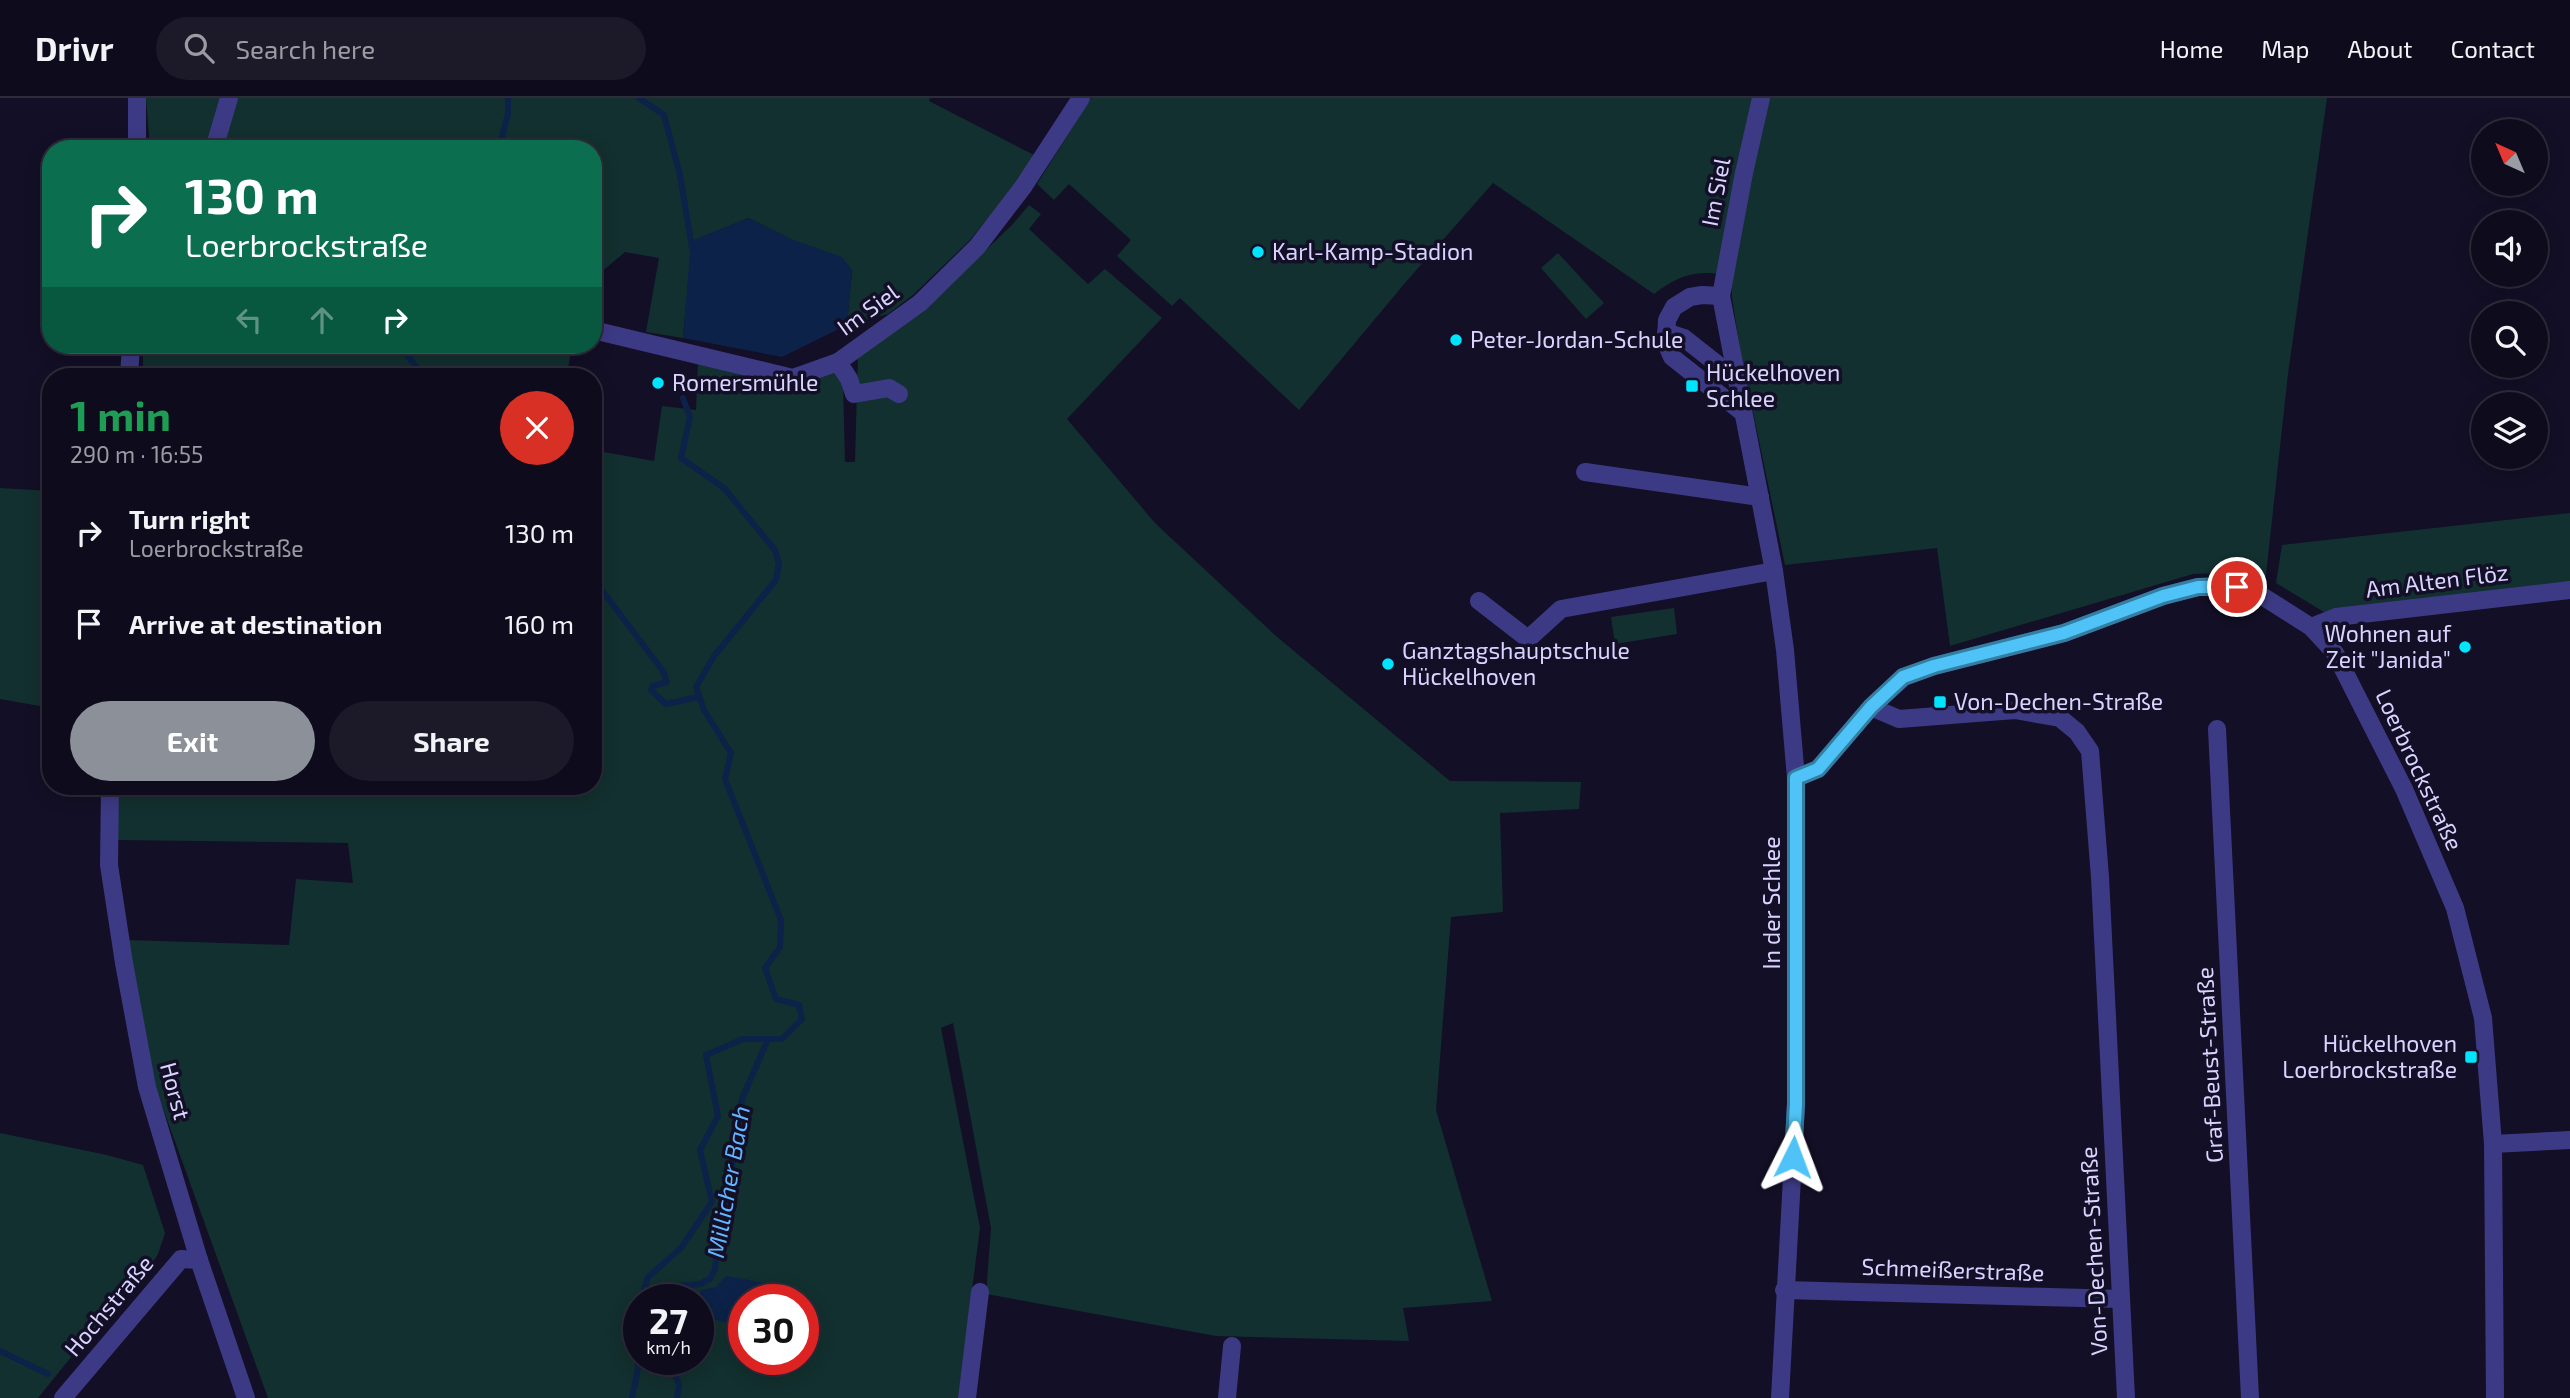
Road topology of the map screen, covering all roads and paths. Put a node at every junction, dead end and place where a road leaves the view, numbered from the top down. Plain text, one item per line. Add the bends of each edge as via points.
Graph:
1 (137, 98) edge
2 (229, 98) edge
3 (1081, 98) edge
4 (1761, 98) edge
5 (137, 140) edge
6 (217, 140) edge
7 (1721, 296) junction
8 (602, 332) edge
9 (1666, 332) junction
10 (838, 362) junction
11 (1737, 379) junction
12 (899, 394) dead end
13 (1742, 412) junction
14 (1585, 472) dead end
15 (1760, 497) junction
16 (1774, 571) junction
17 (2570, 590) edge
18 (1479, 601) dead end
19 (2311, 626) junction
20 (1871, 707) junction
21 (2217, 729) dead end
22 (1796, 778) junction
23 (110, 795) edge
24 (2570, 1140) edge
25 (2493, 1144) junction
26 (199, 1260) junction
27 (1784, 1290) junction
28 (980, 1292) dead end
29 (2121, 1299) junction
30 (1232, 1346) dead end
31 (63, 1398) edge
32 (246, 1398) edge
33 (967, 1398) edge
34 (1227, 1398) edge
35 (1780, 1398) edge
36 (2126, 1398) edge
37 (2250, 1398) edge
38 (2495, 1398) edge

1 - 5 street
2 - 6 street
3 - 10 street, Im Siel via 977,247 920,303
4 - 7 street, Im Siel
7 - 9 street via 1690,297 1674,307
7 - 11 street, In der Schlee
8 - 10 street, Im Siel via 793,378
9 - 11 street via 1684,338
9 - 13 street via 1672,357
10 - 12 street via 854,394 889,388
11 - 13 street, In der Schlee
13 - 15 street, In der Schlee
14 - 15 street
15 - 16 street, In der Schlee
16 - 18 street via 1560,609 1528,639
16 - 22 street, In der Schlee
17 - 19 street, Am Alten Flöz via 2336,617
19 - 20 street, Loerbrockstraße via 2252,589 2198,587 2064,633 1903,677
19 - 25 street, Loerbrockstraße via 2335,653 2370,720 2455,908 2483,1018
20 - 22 street, Loerbrockstraße via 1818,769
20 - 29 street, Von-Dechen-Straße via 1899,719 2015,710 2060,718 2090,751
21 - 37 street, Graf-Beust-Straße
22 - 27 street, In der Schlee via 1796,1104
23 - 26 street, Horst via 109,865 136,1033 147,1087
24 - 25 street
25 - 38 street, Loerbrockstraße
26 - 31 street, Hochstraße via 181,1259
26 - 32 street, Horst
27 - 29 street, Schmeißerstraße
27 - 35 street, In der Schlee
28 - 33 street
29 - 36 street, Von-Dechen-Straße
30 - 34 street

